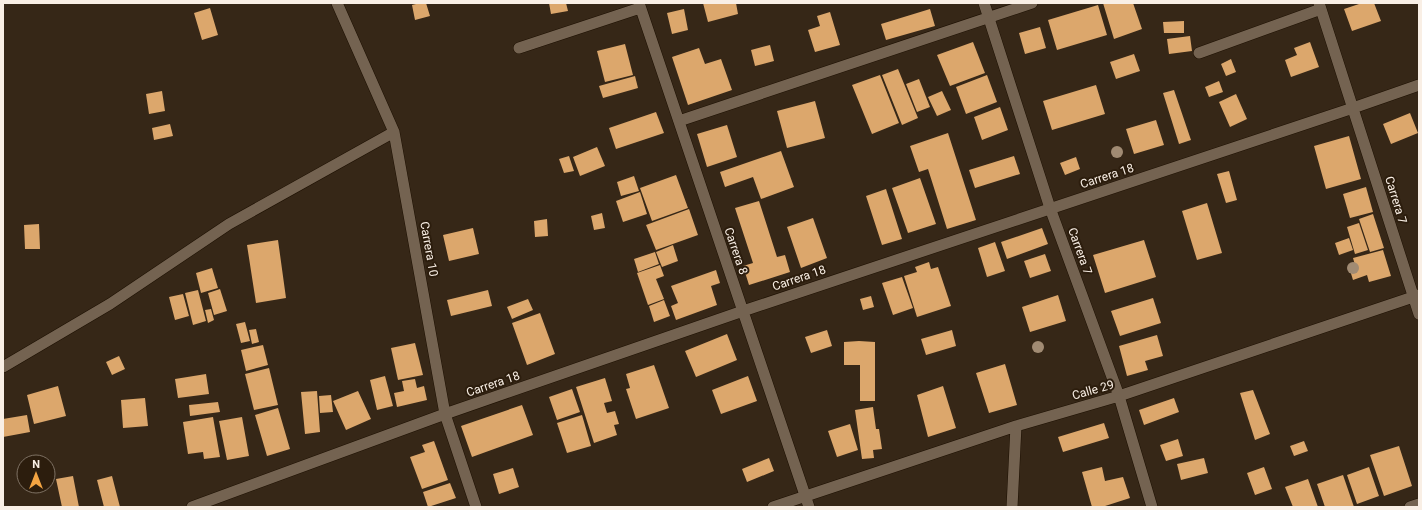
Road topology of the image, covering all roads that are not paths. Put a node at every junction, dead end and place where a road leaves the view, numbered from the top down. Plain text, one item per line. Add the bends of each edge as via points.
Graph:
1 (984, 3) edge
2 (1032, 3) edge
3 (338, 4) edge
4 (640, 5) edge
5 (1320, 6) edge
6 (989, 17) junction
7 (518, 48) dead end
8 (1200, 53) dead end
9 (1419, 85) edge
10 (1353, 108) junction
11 (679, 121) junction
12 (394, 132) junction
13 (1050, 208) junction
14 (1416, 296) edge
15 (743, 311) junction
16 (1419, 314) edge
17 (3, 367) edge
18 (1119, 396) junction
19 (445, 414) junction
20 (1016, 426) junction
21 (807, 502) edge
22 (1419, 504) edge
23 (192, 507) edge
24 (476, 507) edge
25 (773, 507) edge
26 (1012, 507) edge
27 (1152, 507) edge
28 (1410, 507) edge

1 - 6 street, Carrera 7
2 - 6 street
3 - 12 street, Carrera 10
4 - 7 street
4 - 11 street, Carrera 8
5 - 8 street
5 - 10 street, Carrera 7
6 - 11 street
6 - 13 street, Carrera 7
9 - 10 street, Carrera 18
10 - 13 street, Carrera 18
10 - 14 street, Carrera 7
11 - 15 street, Carrera 8
12 - 17 street via 228,224 110,304
12 - 19 street, Carrera 10
13 - 15 street, Carrera 18
13 - 18 street, Carrera 7
14 - 16 street, Carrera 7
14 - 18 street, Calle 29
15 - 19 street, Carrera 18
15 - 21 street, Carrera 8
18 - 20 street, Calle 29
18 - 27 street, Carrera 7
19 - 23 street, Carrera 18
19 - 24 street, Carrera 10
20 - 21 street, Calle 29
20 - 26 street
21 - 25 street, Calle 29
22 - 28 street

